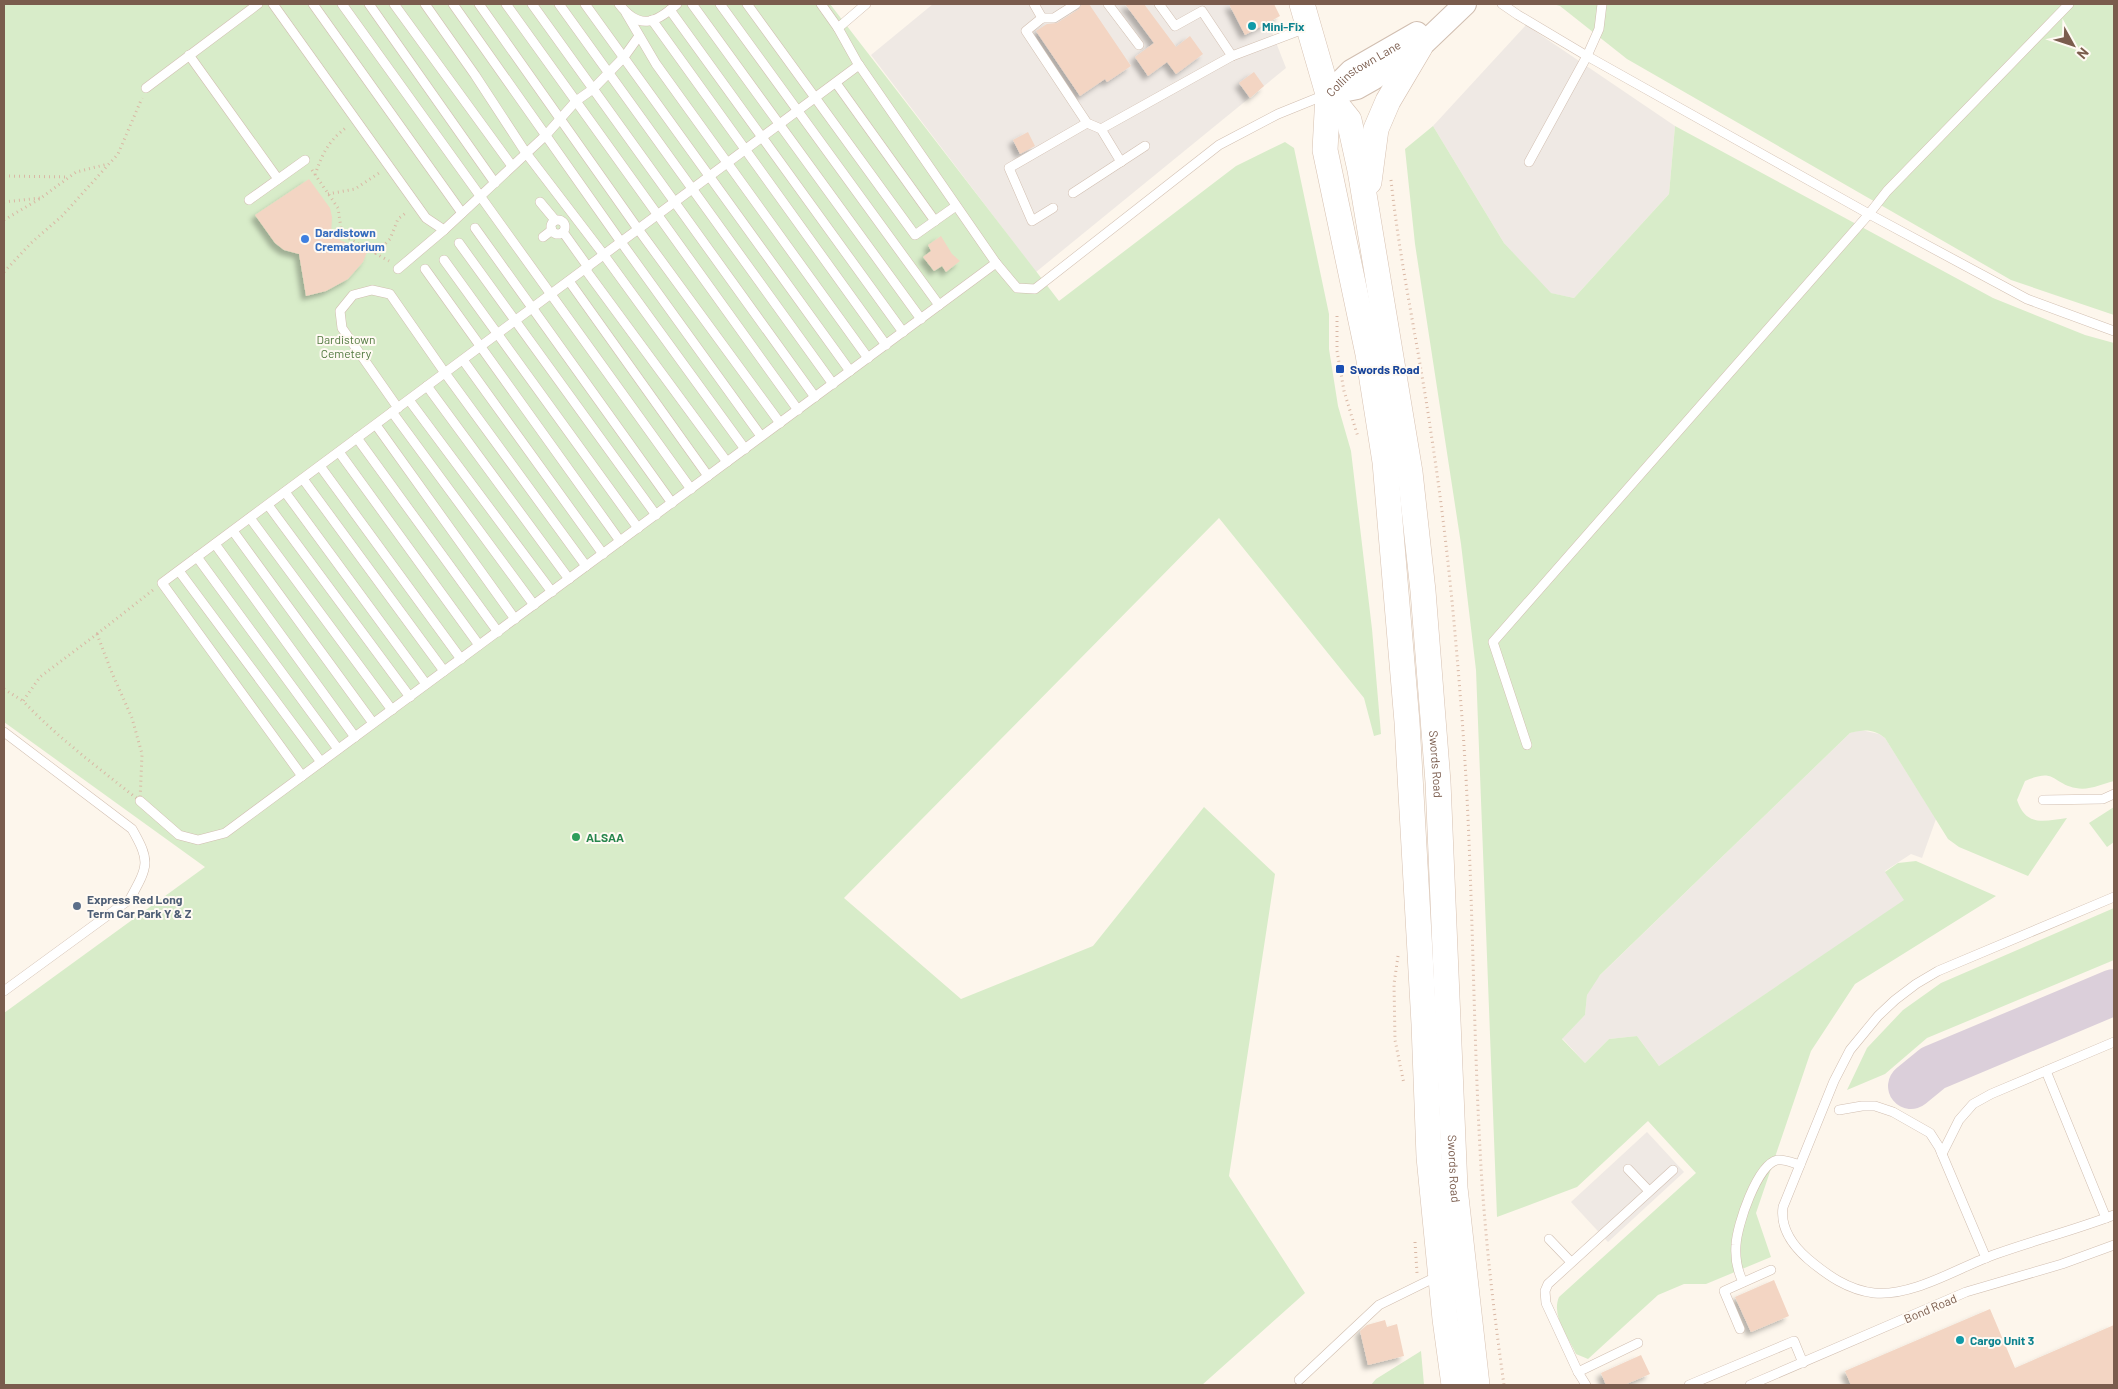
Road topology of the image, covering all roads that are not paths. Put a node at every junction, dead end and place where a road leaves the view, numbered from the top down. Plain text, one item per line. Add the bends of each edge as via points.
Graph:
1 (258, 4) edge
2 (274, 4) edge
3 (313, 4) edge
4 (342, 4) edge
5 (369, 4) edge
6 (394, 4) edge
7 (425, 4) edge
8 (453, 4) edge
9 (479, 4) edge
10 (506, 4) edge
11 (532, 4) edge
12 (560, 4) edge
13 (585, 4) edge
14 (619, 4) edge
15 (692, 4) edge
16 (720, 4) edge
17 (747, 4) edge
18 (821, 4) edge
19 (866, 4) edge
20 (1034, 4) edge
21 (1076, 4) edge
22 (1108, 4) edge
23 (1158, 4) edge
24 (1464, 4) edge
25 (1502, 4) edge
26 (1602, 4) edge
27 (2069, 4) edge
28 (673, 7) edge
29 (1204, 7) edge
30 (626, 13) junction
31 (1305, 15) edge
32 (1042, 18) junction
33 (652, 20) junction
34 (838, 28) junction
35 (640, 36) junction
36 (1139, 45) dead end
37 (1420, 47) junction
38 (189, 56) junction
39 (1232, 56) junction
40 (1587, 56) junction
41 (624, 57) junction
42 (860, 65) junction
43 (608, 72) junction
44 (836, 83) junction
45 (146, 88) road end
46 (593, 89) junction
47 (1328, 94) junction
48 (816, 97) junction
49 (576, 101) junction
50 (798, 111) junction
51 (561, 118) junction
52 (780, 124) junction
53 (1087, 124) junction
54 (1101, 128) junction
55 (546, 134) junction
56 (762, 137) junction
57 (1145, 146) dead end
58 (745, 150) junction
59 (526, 153) junction
60 (305, 160) road end
61 (1121, 162) junction
62 (1529, 162) dead end
63 (727, 164) junction
64 (512, 166) junction
65 (710, 177) junction
66 (278, 179) junction
67 (495, 183) junction
68 (692, 190) junction
69 (1073, 193) dead end
70 (480, 197) junction
71 (248, 200) dead end
72 (540, 202) dead end
73 (1365, 202) junction
74 (674, 203) junction
75 (956, 206) junction
76 (1053, 208) dead end
77 (462, 213) junction
78 (1869, 214) junction
79 (572, 215) junction
80 (657, 216) junction
81 (559, 221) junction
82 (935, 221) junction
83 (475, 228) dead end
84 (638, 229) junction
85 (444, 230) junction
86 (552, 230) junction
87 (563, 232) junction
88 (543, 237) dead end
89 (621, 242) junction
90 (459, 243) dead end
91 (604, 255) junction
92 (444, 260) dead end
93 (996, 264) junction
94 (587, 268) junction
95 (398, 269) road end
96 (425, 269) dead end
97 (569, 281) junction
98 (551, 294) junction
99 (939, 305) junction
100 (533, 308) junction
101 (921, 318) junction
102 (516, 320) junction
103 (2114, 330) edge
104 (903, 332) junction
105 (498, 334) junction
106 (886, 345) junction
107 (481, 346) junction
108 (868, 358) junction
109 (463, 360) junction
110 (850, 371) junction
111 (445, 373) junction
112 (833, 384) junction
113 (427, 386) junction
114 (815, 397) junction
115 (409, 400) junction
116 (395, 410) junction
117 (798, 410) junction
118 (780, 423) junction
119 (376, 424) junction
120 (762, 436) junction
121 (357, 438) junction
122 (745, 449) junction
123 (339, 452) junction
124 (727, 462) junction
125 (320, 466) junction
126 (708, 476) junction
127 (303, 479) junction
128 (691, 489) junction
129 (284, 492) junction
130 (672, 503) junction
131 (268, 505) junction
132 (656, 515) junction
133 (250, 518) junction
134 (638, 528) junction
135 (232, 531) junction
136 (620, 541) junction
137 (215, 544) junction
138 (602, 554) junction
139 (196, 558) junction
140 (586, 566) junction
141 (179, 570) junction
142 (569, 579) junction
143 (552, 592) junction
144 (534, 605) junction
145 (515, 619) junction
146 (498, 632) junction
147 (479, 645) junction
148 (461, 659) junction
149 (444, 671) junction
150 (426, 684) junction
151 (410, 696) junction
152 (392, 710) junction
153 (373, 723) junction
154 (4, 732) edge
155 (355, 736) junction
156 (1527, 745) dead end
157 (338, 749) junction
158 (321, 762) junction
159 (302, 776) junction
160 (2114, 794) edge
161 (2043, 800) dead end
162 (140, 801) road end
163 (2114, 897) edge
164 (4, 991) edge
165 (2114, 1042) edge
166 (2046, 1071) junction
167 (1839, 1110) dead end
168 (1942, 1154) junction
169 (1800, 1165) junction
170 (1628, 1169) dead end
171 (1673, 1170) dead end
172 (1649, 1192) junction
173 (2110, 1217) edge
174 (1549, 1239) dead end
175 (2114, 1245) edge
176 (1986, 1258) junction
177 (1571, 1262) junction
178 (1771, 1270) dead end
179 (1441, 1274) junction
180 (1742, 1282) junction
181 (1740, 1329) dead end
182 (1638, 1343) dead end
183 (1803, 1363) junction
184 (1578, 1372) junction
185 (1299, 1380) dead end
186 (1454, 1385) edge
187 (1477, 1385) edge
188 (1586, 1385) edge
189 (1690, 1385) edge
190 (1750, 1385) edge

1 - 38 lane
2 - 85 lane via 426,218
3 - 77 lane
4 - 70 lane
5 - 67 lane
6 - 64 lane
7 - 59 lane
8 - 55 lane
9 - 51 lane
10 - 49 lane
11 - 46 lane
12 - 43 lane
13 - 41 lane
14 - 30 lane
15 - 52 lane
16 - 50 lane
17 - 48 lane
18 - 34 lane
19 - 34 lane
20 - 32 lane
21 - 32 lane via 1054,18
22 - 36 lane
23 - 29 lane via 1175,26
24 - 37 street, Collinstown Lane
24 - 47 street, Collinstown Lane via 1351,71
25 - 40 lane
26 - 40 lane via 1599,29
27 - 78 lane via 1887,191
28 - 33 lane
28 - 56 lane
29 - 39 lane
30 - 33 lane via 640,22
30 - 35 lane
31 - 39 lane
31 - 47 main road, Swords Road
32 - 53 lane via 1026,31
33 - 58 lane
34 - 42 lane
35 - 41 lane
35 - 63 lane via 656,64
37 - 47 street, Collinstown Lane via 1357,88
37 - 73 main road via 1388,101 1376,129
38 - 45 lane
38 - 66 lane
39 - 54 lane
40 - 62 lane
40 - 78 lane
41 - 43 lane
41 - 65 lane
42 - 44 lane
42 - 75 lane
43 - 46 lane
43 - 68 lane
44 - 48 lane
44 - 82 lane
46 - 49 lane
46 - 74 lane
47 - 73 main road, Swords Road via 1349,120
47 - 93 lane via 1278,114 1220,145 1035,289 1018,288
47 - 179 main road, Swords Road via 1325,150 1368,354 1385,462 1407,722 1429,1157
48 - 50 lane
48 - 82 lane via 915,235
49 - 51 lane
49 - 80 lane
50 - 52 lane
50 - 99 lane
51 - 55 lane
51 - 84 lane
52 - 56 lane
52 - 101 lane
53 - 54 lane
53 - 76 lane via 1008,168 1032,221
54 - 61 lane
55 - 59 lane
55 - 89 lane
56 - 58 lane
56 - 104 lane
57 - 61 lane
58 - 63 lane
58 - 106 lane
59 - 64 lane
59 - 79 lane
60 - 66 lane
61 - 69 lane
63 - 65 lane
63 - 108 lane
64 - 67 lane
65 - 68 lane
65 - 110 lane
66 - 71 lane
67 - 70 lane
68 - 74 lane
68 - 112 lane
70 - 77 lane
70 - 98 lane
72 - 81 lane
73 - 187 main road, Swords Road via 1410,472 1424,591 1438,782 1455,1188
74 - 80 lane
74 - 114 lane
75 - 82 lane
75 - 93 lane
77 - 85 lane
78 - 103 lane via 2027,299
78 - 156 lane via 1493,642
79 - 81 lane
79 - 91 lane
80 - 84 lane
80 - 117 lane
81 - 86 lane via 551,224
81 - 87 lane via 565,228
83 - 100 lane
84 - 89 lane
84 - 118 lane
85 - 95 lane
86 - 87 lane via 558,234
86 - 88 lane
87 - 94 lane
89 - 91 lane
89 - 120 lane
90 - 102 lane
91 - 94 lane
91 - 122 lane
92 - 105 lane
93 - 99 lane
94 - 97 lane
94 - 124 lane
96 - 107 lane
97 - 98 lane
97 - 126 lane
98 - 100 lane
98 - 128 lane
99 - 101 lane
100 - 102 lane
100 - 130 lane
101 - 104 lane
102 - 105 lane
102 - 132 lane
104 - 106 lane
105 - 107 lane
105 - 134 lane
106 - 108 lane
107 - 109 lane
107 - 136 lane
108 - 110 lane
109 - 111 lane
109 - 138 lane
110 - 112 lane
111 - 113 lane
111 - 116 lane via 390,294 372,290 353,295 340,311 342,328
111 - 140 lane
112 - 114 lane
113 - 115 lane
113 - 142 lane
114 - 117 lane
115 - 116 lane
115 - 143 lane
116 - 119 lane
116 - 144 lane
117 - 118 lane
118 - 120 lane
119 - 121 lane
119 - 145 lane
120 - 122 lane
121 - 123 lane
121 - 146 lane
122 - 124 lane
123 - 125 lane
123 - 147 lane
124 - 126 lane
125 - 127 lane
125 - 148 lane
126 - 128 lane
127 - 129 lane
127 - 149 lane
128 - 130 lane
129 - 131 lane
129 - 150 lane
130 - 132 lane
131 - 133 lane
131 - 151 lane
132 - 134 lane
133 - 135 lane
133 - 152 lane
134 - 136 lane
135 - 137 lane
135 - 153 lane
136 - 138 lane
137 - 139 lane
137 - 155 lane
138 - 140 lane
139 - 141 lane
139 - 157 lane
140 - 142 lane
141 - 158 lane
141 - 159 lane via 162,583
142 - 143 lane
143 - 144 lane
144 - 145 lane
145 - 146 lane
146 - 147 lane
147 - 148 lane
148 - 149 lane
149 - 150 lane
150 - 151 lane
151 - 152 lane
152 - 153 lane
153 - 155 lane
154 - 164 lane via 132,829 146,862 130,899
155 - 157 lane
157 - 158 lane
158 - 159 lane
159 - 162 lane via 225,833 198,840 179,835
160 - 161 lane via 2103,799
163 - 169 lane via 1938,971 1896,1000 1850,1050
165 - 166 lane
166 - 168 lane via 1973,1104 1959,1120
166 - 173 lane
167 - 168 lane via 1875,1106 1892,1112 1930,1133
168 - 176 lane
169 - 176 lane via 1783,1207 1784,1227 1800,1252 1833,1279 1874,1293 1893,1293 1909,1290
169 - 180 lane via 1778,1160 1768,1165 1759,1178 1736,1243
170 - 172 lane
171 - 172 lane
172 - 177 lane
173 - 176 lane
174 - 177 lane
175 - 183 lane, Bond Road via 2054,1267 1966,1292
177 - 184 lane via 1552,1279 1545,1297
178 - 180 lane
179 - 185 lane via 1380,1305
179 - 186 main road, Swords Road
180 - 181 lane via 1724,1291
182 - 184 lane
183 - 189 lane via 1794,1341
183 - 190 lane, Bond Road
184 - 188 lane

